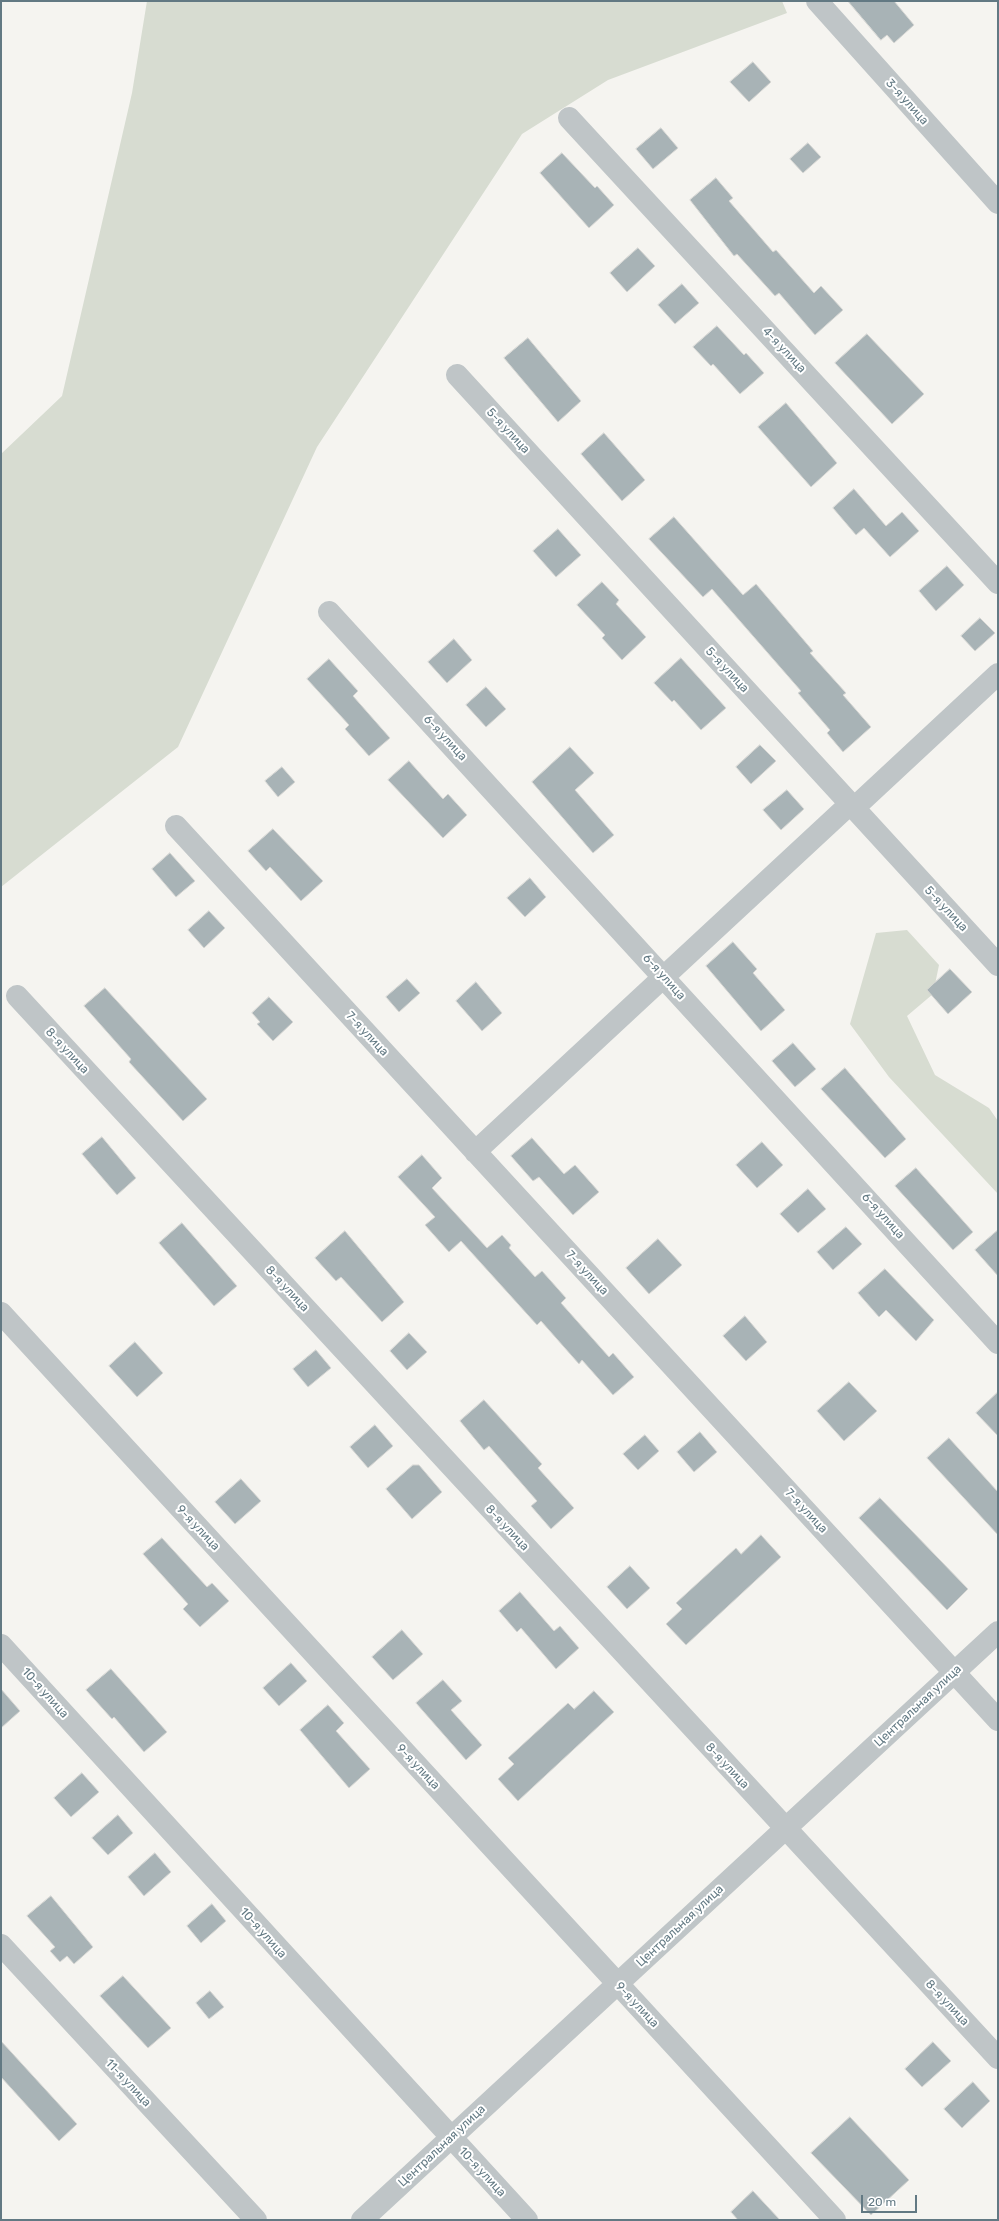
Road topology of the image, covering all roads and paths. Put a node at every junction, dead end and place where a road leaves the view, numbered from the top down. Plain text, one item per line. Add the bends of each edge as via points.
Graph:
1 (817, 1) edge
2 (569, 118) dead end
3 (998, 203) edge
4 (457, 375) dead end
5 (998, 583) edge
6 (329, 612) dead end
7 (998, 674) edge
8 (852, 806) junction
9 (176, 826) dead end
10 (998, 965) edge
11 (664, 977) junction
12 (17, 996) dead end
13 (475, 1152) junction
14 (1, 1313) edge
15 (998, 1343) edge
16 (998, 1632) edge
17 (1, 1645) edge
18 (954, 1673) junction
19 (998, 1720) edge
20 (785, 1829) junction
21 (1, 1945) edge
22 (618, 1984) junction
23 (998, 2058) edge
24 (450, 2139) junction
25 (256, 2220) edge
26 (362, 2220) edge
27 (527, 2220) edge
28 (834, 2220) edge

1 - 3 street, 3-я улица
2 - 5 street, 4-я улица
4 - 8 street, 5-я улица
6 - 11 street, 6-я улица
7 - 8 street
8 - 10 street, 5-я улица
8 - 11 street
9 - 13 street, 7-я улица
11 - 13 street
11 - 15 street, 6-я улица
12 - 20 street, 8-я улица
13 - 18 street, 7-я улица
14 - 22 street, 9-я улица
16 - 18 street, Центральная улица
17 - 24 street, 10-я улица
18 - 19 street, 7-я улица
18 - 20 street, Центральная улица
20 - 22 street, Центральная улица
20 - 23 street, 8-я улица
21 - 25 street, 11-я улица
22 - 24 street, Центральная улица
22 - 28 street, 9-я улица
24 - 26 street, Центральная улица
24 - 27 street, 10-я улица

